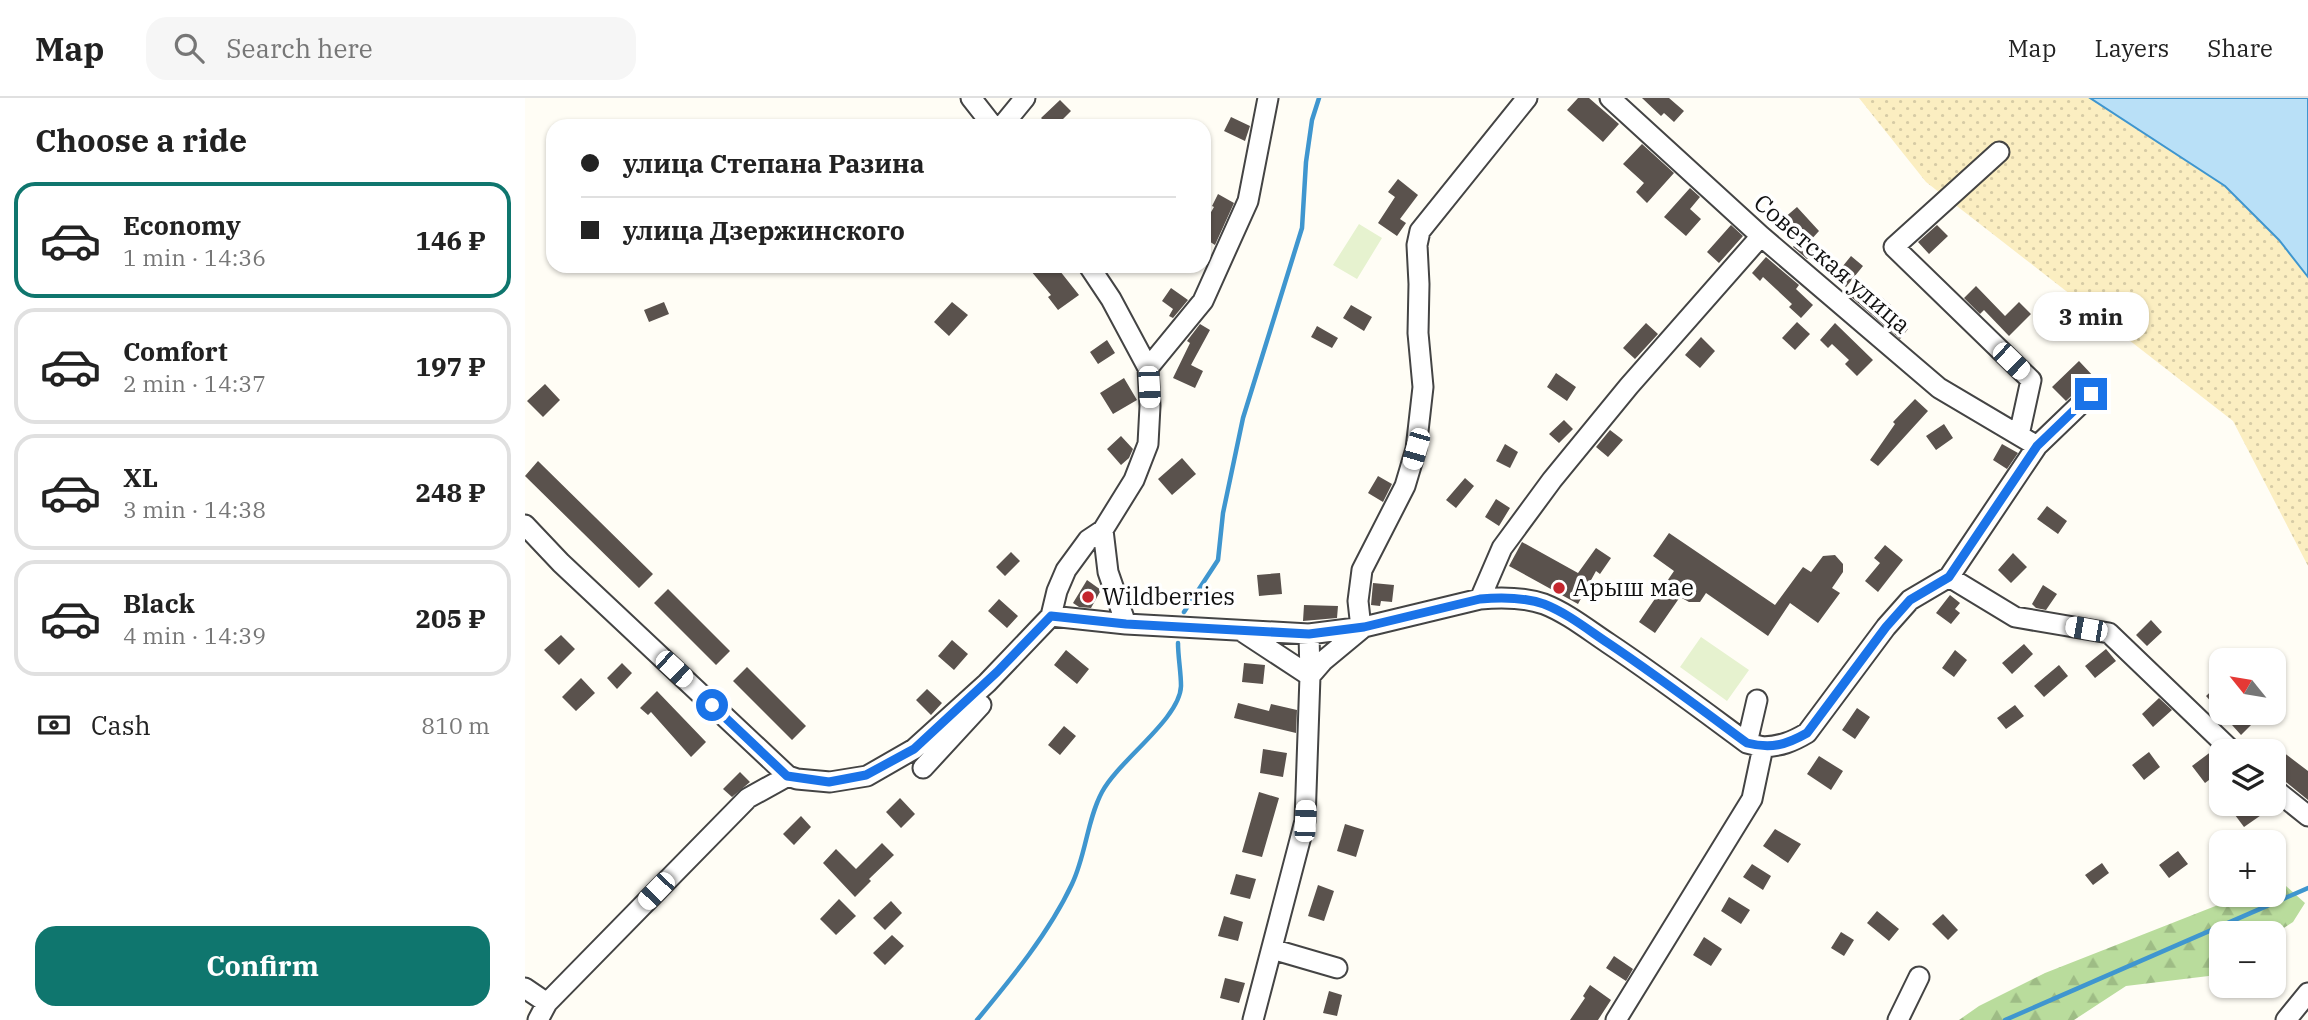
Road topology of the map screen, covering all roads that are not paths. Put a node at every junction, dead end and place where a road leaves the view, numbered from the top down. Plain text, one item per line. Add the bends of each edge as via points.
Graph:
1 (971, 98) edge
2 (1025, 98) edge
3 (1268, 98) edge
4 (1527, 98) edge
5 (1610, 98) edge
6 (988, 119) edge
7 (1008, 119) edge
8 (1999, 152) dead end
9 (1761, 236) junction
10 (1094, 273) edge
11 (1148, 368) junction
12 (2091, 394) dead end
13 (2019, 435) junction
14 (2037, 446) junction
15 (525, 525) edge
16 (1103, 530) junction
17 (1949, 577) junction
18 (1480, 599) junction
19 (1051, 616) junction
20 (1126, 624) junction
21 (1364, 627) junction
22 (1242, 632) junction
23 (1309, 634) junction
24 (1310, 676) junction
25 (986, 682) junction
26 (1757, 700) dead end
27 (2220, 739) edge
28 (1755, 745) junction
29 (923, 768) dead end
30 (787, 776) junction
31 (2286, 798) edge
32 (2308, 816) edge
33 (1272, 949) junction
34 (1337, 968) dead end
35 (1919, 976) dead end
36 (525, 988) edge
37 (2308, 993) edge
38 (542, 1012) edge
39 (1253, 1020) edge
40 (1616, 1020) edge
41 (1898, 1020) edge
42 (2286, 1020) edge

1 - 6 street
2 - 7 street
3 - 11 street via 1248,201 1203,300
4 - 21 street via 1420,231 1418,333 1423,387 1416,449 1405,486 1362,570 1359,601
5 - 9 street, Советская улица
8 - 13 street via 1893,247 2031,380
9 - 13 street, Советская улица via 1939,388
9 - 18 street via 1552,480 1502,548
10 - 11 street
11 - 16 street via 1148,444 1134,480
12 - 14 street
13 - 14 street, Советская улица
14 - 17 street
15 - 30 street
16 - 19 street via 1088,540 1066,570
16 - 20 street via 1108,572
17 - 27 street via 2015,617 2109,632
17 - 28 street via 1910,600 1807,733 1778,746
18 - 21 street
18 - 28 street via 1521,598 1569,617
19 - 20 street
19 - 25 street
20 - 22 street
21 - 23 street
21 - 24 street
22 - 23 street
22 - 24 street
23 - 24 street
24 - 33 street via 1305,821
25 - 29 street via 986,700
25 - 30 street via 914,749 866,775 829,782
26 - 28 street
28 - 40 street via 1752,799
30 - 38 street via 748,798
31 - 32 street
33 - 34 street
33 - 39 street
35 - 41 street
36 - 38 street
37 - 42 street

